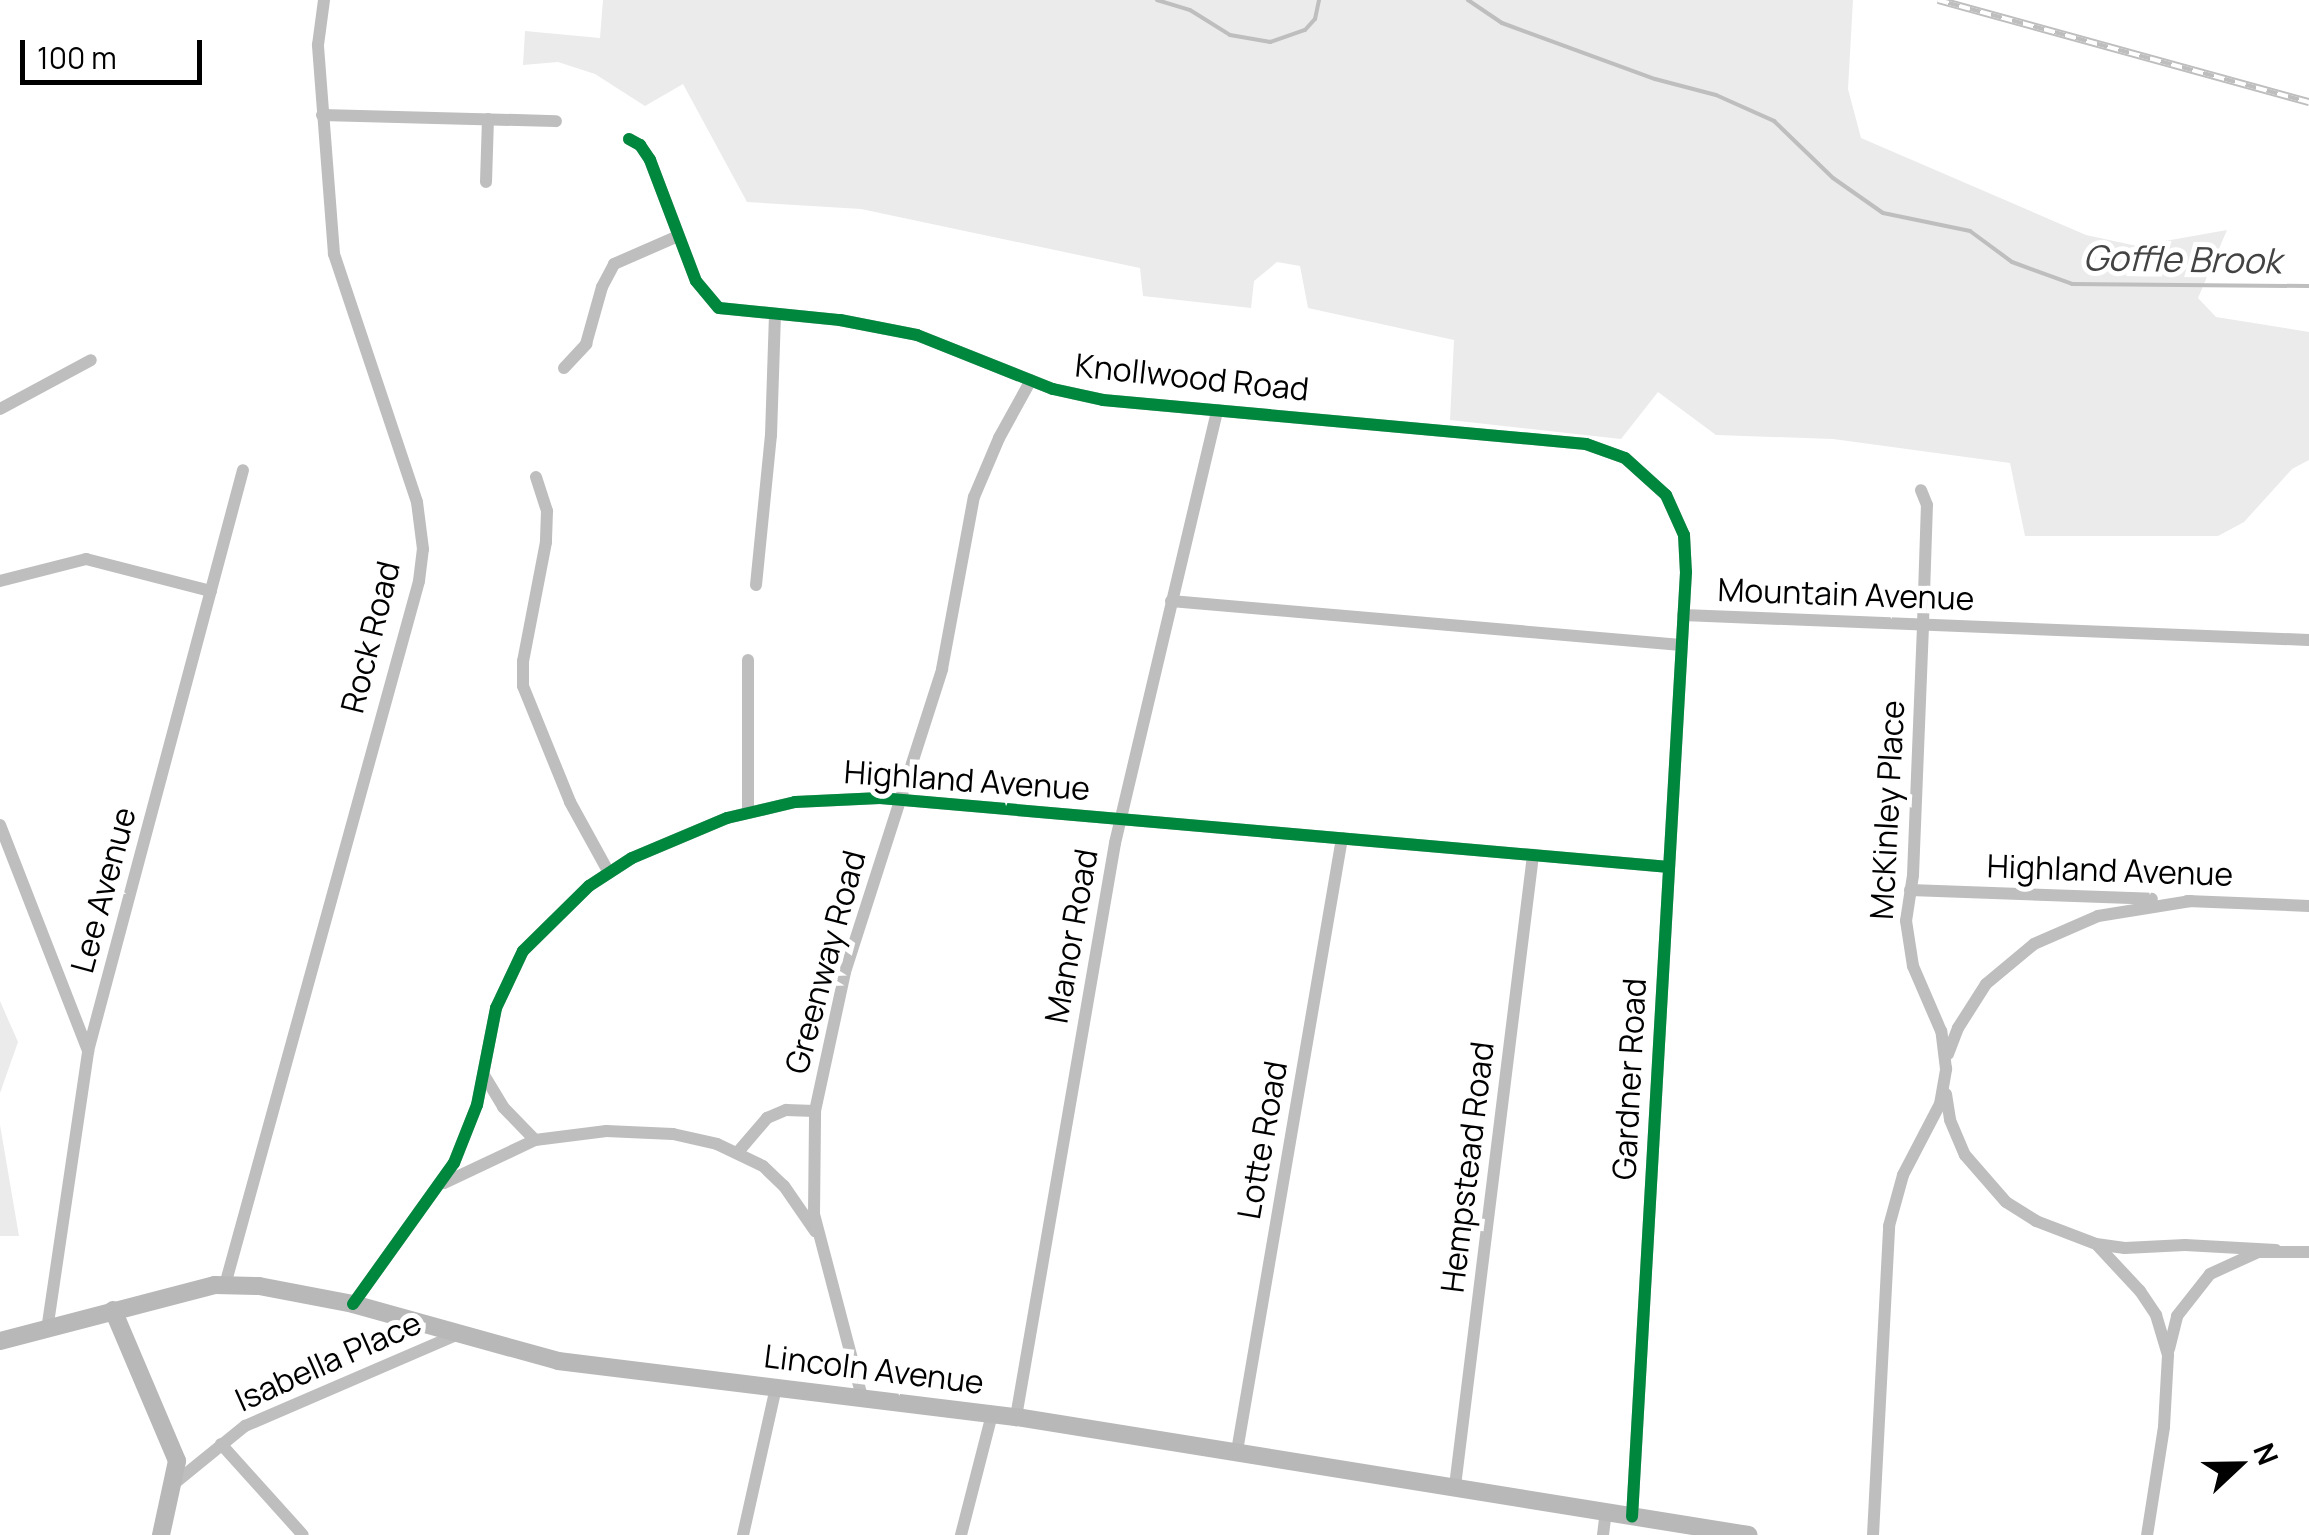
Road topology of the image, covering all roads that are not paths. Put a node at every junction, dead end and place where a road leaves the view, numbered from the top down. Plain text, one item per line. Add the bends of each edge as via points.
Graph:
1 (324, 0) edge
2 (322, 115) junction
3 (488, 119) junction
4 (556, 121) dead end
5 (629, 140) dead end
6 (486, 182) dead end
7 (678, 236) junction
8 (775, 315) junction
9 (90, 360) dead end
10 (564, 368) dead end
11 (1031, 380) junction
12 (0, 408) edge
13 (1216, 410) junction
14 (242, 470) dead end
15 (536, 477) dead end
16 (1921, 490) dead end
17 (0, 581) edge
18 (756, 585) dead end
19 (211, 590) junction
20 (1171, 601) junction
21 (1683, 615) junction
22 (1923, 624) junction
23 (2309, 640) edge
24 (1681, 645) junction
25 (748, 660) dead end
26 (900, 799) junction
27 (748, 813) junction
28 (1120, 818) junction
29 (0, 825) edge
30 (1342, 838) junction
31 (1533, 855) junction
32 (1669, 867) junction
33 (608, 873) junction
34 (1910, 890) junction
35 (2190, 901) junction
36 (2309, 906) edge
37 (88, 1051) junction
38 (1946, 1069) junction
39 (484, 1074) junction
40 (815, 1112) junction
41 (535, 1140) junction
42 (738, 1152) junction
43 (443, 1184) junction
44 (2096, 1244) junction
45 (822, 1246) junction
46 (2276, 1250) junction
47 (2309, 1252) edge
48 (225, 1285) junction
49 (353, 1304) junction
50 (113, 1310) junction
51 (47, 1330) junction
52 (459, 1334) junction
53 (0, 1341) edge
54 (2168, 1355) junction
55 (776, 1387) junction
56 (862, 1397) junction
57 (992, 1414) junction
58 (1016, 1417) junction
59 (221, 1444) junction
60 (1237, 1451) junction
61 (176, 1482) junction
62 (1455, 1486) junction
63 (1606, 1512) junction
64 (1632, 1516) junction
65 (161, 1535) edge
66 (303, 1535) edge
67 (743, 1535) edge
68 (961, 1535) edge
69 (1603, 1535) edge
70 (1749, 1535) edge
71 (1873, 1535) edge
72 (2148, 1535) edge

1 - 2 street, Rock Road via 318,30
2 - 3 street
2 - 48 street, Rock Road via 328,221 340,281 417,502 422,548 419,581
3 - 4 street
3 - 6 street
5 - 7 street, Knollwood Road via 650,160
7 - 8 street, Knollwood Road via 713,305
7 - 10 street via 614,264 586,344
8 - 11 street, Knollwood Road via 917,335
8 - 18 street
9 - 12 street
11 - 13 street, Knollwood Road via 1087,397
11 - 26 street, Greenway Road via 974,497 942,669
13 - 20 street, Manor Road
13 - 21 street, Knollwood Road via 1568,442 1614,453 1655,482 1675,510 1686,552
14 - 19 street, Lee Avenue
15 - 33 street via 548,510 523,686 562,785
16 - 22 street, McKinley Place
17 - 19 street via 86,559
19 - 37 street, Lee Avenue
20 - 24 street
20 - 28 street, Manor Road
21 - 22 street, Mountain Avenue
21 - 24 street, Mountain Avenue
22 - 23 street, Mountain Avenue
22 - 34 street, McKinley Place
24 - 32 street, Gardner Road
25 - 27 street
26 - 27 street, Highland Avenue via 827,798
26 - 28 street, Highland Avenue
26 - 40 street, Greenway Road via 845,972
27 - 33 street, Highland Avenue via 663,843
28 - 30 street, Highland Avenue
28 - 58 street, Manor Road
29 - 37 street
30 - 31 street, Highland Avenue
30 - 60 street, Lotte Road
31 - 32 street, Highland Avenue
31 - 62 street, Hempstead Road
32 - 64 street, Gardner Road
33 - 39 street, Highland Avenue via 570,901 524,951 496,1008
34 - 35 street, Highland Avenue
34 - 38 street, McKinley Place via 1906,921 1913,966 1941,1031
35 - 36 street, Highland Avenue
35 - 38 street via 2098,916 2006,963 1958,1028
37 - 51 street, Lee Avenue
38 - 44 street via 1955,1134 1984,1179 2036,1222
38 - 71 street, McKinley Place via 1940,1104 1903,1175 1888,1226
39 - 41 street via 502,1107
39 - 43 street, Highland Avenue via 467,1134
40 - 42 street via 786,1110 768,1118
40 - 45 street, Greenway Road via 812,1184
41 - 42 street via 644,1132
41 - 43 street
42 - 45 street via 784,1186
43 - 49 street, Highland Avenue
44 - 46 street
44 - 54 street via 2140,1291
45 - 56 street, Greenway Road
46 - 47 street
46 - 54 street via 2241,1256 2198,1286 2177,1316
48 - 49 main road, Lincoln Avenue
48 - 50 main road, Lincoln Avenue
49 - 52 main road, Lincoln Avenue
50 - 51 main road, Lincoln Avenue
50 - 61 main road via 177,1461
51 - 53 main road, Lincoln Avenue
52 - 55 main road, Lincoln Avenue via 558,1361
52 - 59 street, Isabella Place via 245,1426
54 - 72 street
55 - 56 main road, Lincoln Avenue
55 - 67 street
56 - 57 main road, Lincoln Avenue
57 - 58 main road, Lincoln Avenue
57 - 68 street
58 - 60 main road, Lincoln Avenue
59 - 61 street, Isabella Place
59 - 66 street
60 - 62 main road, Lincoln Avenue
61 - 65 main road
62 - 63 main road, Lincoln Avenue
63 - 64 main road, Lincoln Avenue
63 - 69 street
64 - 70 main road, Lincoln Avenue

